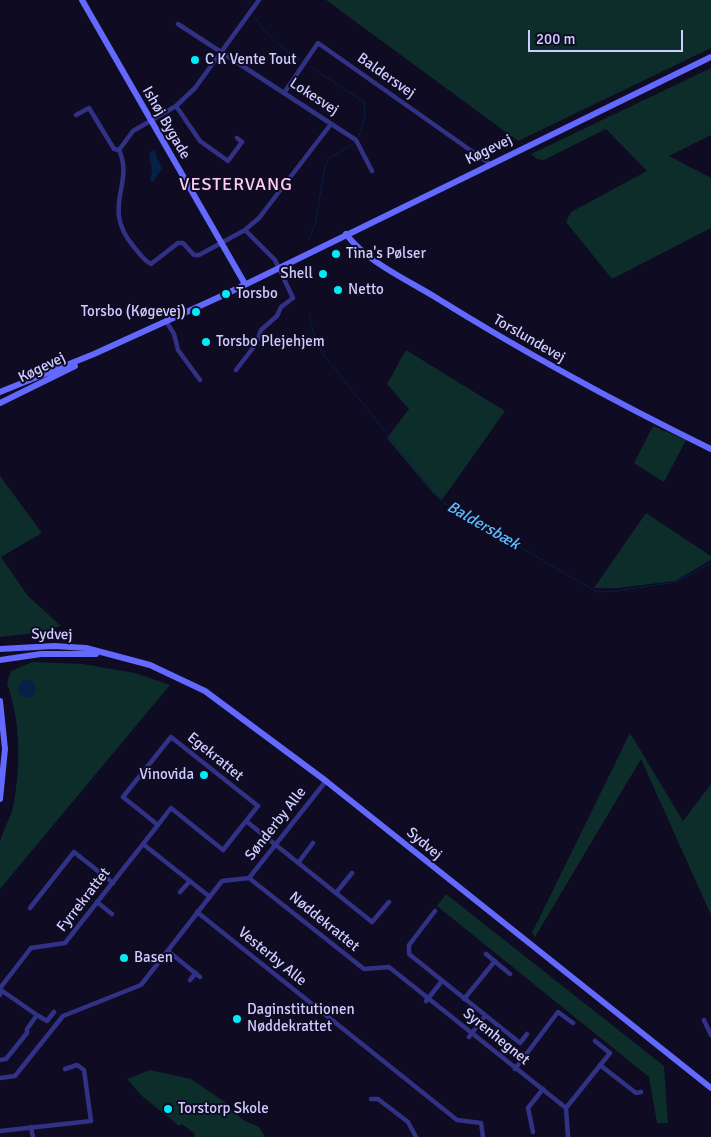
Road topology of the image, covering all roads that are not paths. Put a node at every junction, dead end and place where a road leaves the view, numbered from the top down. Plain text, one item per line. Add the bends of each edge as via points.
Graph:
1 (82, 0) edge
2 (259, 0) edge
3 (178, 24) dead end
4 (220, 52) junction
5 (711, 57) edge
6 (284, 93) junction
7 (176, 106) junction
8 (76, 115) dead end
9 (151, 121) junction
10 (332, 124) junction
11 (237, 138) dead end
12 (119, 150) junction
13 (490, 164) junction
14 (372, 171) dead end
15 (245, 230) junction
16 (346, 234) junction
17 (222, 243) junction
18 (279, 266) junction
19 (245, 284) junction
20 (166, 321) junction
21 (94, 354) junction
22 (236, 370) dead end
23 (200, 380) dead end
24 (0, 394) edge
25 (0, 403) edge
26 (711, 449) edge
27 (0, 649) edge
28 (102, 654) junction
29 (0, 660) edge
30 (0, 701) edge
31 (326, 781) junction
32 (0, 799) edge
33 (246, 821) junction
34 (158, 825) junction
35 (313, 843) dead end
36 (143, 844) junction
37 (275, 844) junction
38 (298, 863) junction
39 (352, 873) dead end
40 (250, 878) junction
41 (190, 880) junction
42 (113, 883) junction
43 (180, 892) dead end
44 (336, 893) junction
45 (210, 897) junction
46 (97, 902) junction
47 (389, 902) dead end
48 (30, 908) dead end
49 (435, 911) dead end
50 (198, 912) junction
51 (112, 914) dead end
52 (168, 951) junction
53 (486, 954) dead end
54 (495, 961) junction
55 (389, 967) joint
56 (510, 974) dead end
57 (190, 980) dead end
58 (442, 981) junction
59 (0, 991) edge
60 (464, 999) junction
61 (427, 1000) junction
62 (54, 1012) dead end
63 (37, 1015) junction
64 (486, 1016) junction
65 (704, 1020) dead end
66 (573, 1023) dead end
67 (527, 1034) dead end
68 (471, 1035) junction
69 (711, 1035) edge
70 (595, 1041) dead end
71 (0, 1060) edge
72 (600, 1065) junction
73 (65, 1069) dead end
74 (514, 1069) junction
75 (0, 1078) edge
76 (711, 1088) edge
77 (542, 1089) junction
78 (641, 1092) dead end
79 (371, 1099) dead end
80 (566, 1108) junction
81 (31, 1127) junction
82 (0, 1131) edge
83 (533, 1132) dead end
84 (33, 1137) edge
85 (416, 1137) edge
86 (483, 1137) edge
87 (568, 1137) edge

1 - 9 street, Ishøj Bygade
2 - 4 street
3 - 4 street, Lokesvej
4 - 6 street, Lokesvej
4 - 7 street via 195,88
5 - 13 street, Køgevej
6 - 10 street, Lokesvej
6 - 13 street, Baldersvej via 318,43
7 - 9 street
7 - 11 street via 200,141 228,161 242,142
8 - 12 street via 89,108 114,149
9 - 12 street via 133,131
9 - 17 street, Ishøj Bygade
10 - 14 street, Lokesvej via 356,140
10 - 15 street via 267,210
12 - 17 street via 124,162 117,207 119,219 124,234 148,263 181,242 196,256
13 - 16 street, Køgevej
15 - 17 street
15 - 18 street
16 - 18 street, Køgevej
16 - 26 street, Torslundevej via 369,255 502,338
17 - 19 street, Ishøj Bygade
18 - 19 street, Køgevej
18 - 22 street via 293,298 261,330 256,344
19 - 20 street, Køgevej
20 - 21 street, Køgevej
20 - 23 street via 178,350
21 - 24 street, Køgevej
21 - 25 street, Køgevej
27 - 28 street, Sydvej via 54,646 86,648
28 - 29 street, Sydvej via 41,654
28 - 31 street, Sydvej via 150,665 205,691
30 - 32 street via 5,749
31 - 37 street, Sønderby Alle
31 - 76 street, Sydvej
33 - 34 street, Egekrattet via 223,850 171,808
33 - 34 street, Egekrattet via 258,806 171,737 123,797
33 - 37 street
34 - 36 street, Fyrrekrattet
35 - 38 street
36 - 41 street
36 - 42 street, Fyrrekrattet
37 - 38 street
37 - 40 street, Sønderby Alle
38 - 44 street
39 - 44 street
40 - 45 street, Sønderby Alle via 225,879
40 - 55 street, Nøddekrattet via 364,969
41 - 43 street
41 - 45 street
42 - 46 street, Fyrrekrattet
42 - 48 street via 74,852
44 - 47 street via 372,922
45 - 50 street, Sønderby Alle
46 - 51 street
46 - 59 street, Fyrrekrattet via 66,943 31,948
49 - 58 street via 409,945 409,954
50 - 52 street, Sønderby Alle
50 - 86 street, Vesterby Alle via 457,1120 481,1123
52 - 57 street via 198,975
52 - 75 street, Sønderby Alle via 141,985 63,1016 15,1076
53 - 54 street
54 - 56 street
54 - 60 street
55 - 61 street, Syrenhegnet
58 - 60 street
58 - 61 street
59 - 63 street
60 - 64 street
61 - 68 street, Syrenhegnet
62 - 63 street via 47,1021
63 - 71 street via 6,1059
64 - 67 street via 520,1043
64 - 68 street
65 - 69 street
66 - 74 street via 558,1012
68 - 74 street, Syrenhegnet
70 - 72 street via 610,1053
72 - 78 street via 636,1093
72 - 80 street
73 - 81 street via 77,1065 84,1070 91,1121
74 - 77 street, Syrenhegnet
77 - 80 street, Syrenhegnet
77 - 83 street via 528,1108
79 - 85 street via 378,1099 408,1122
80 - 87 street
81 - 82 street
81 - 84 street

